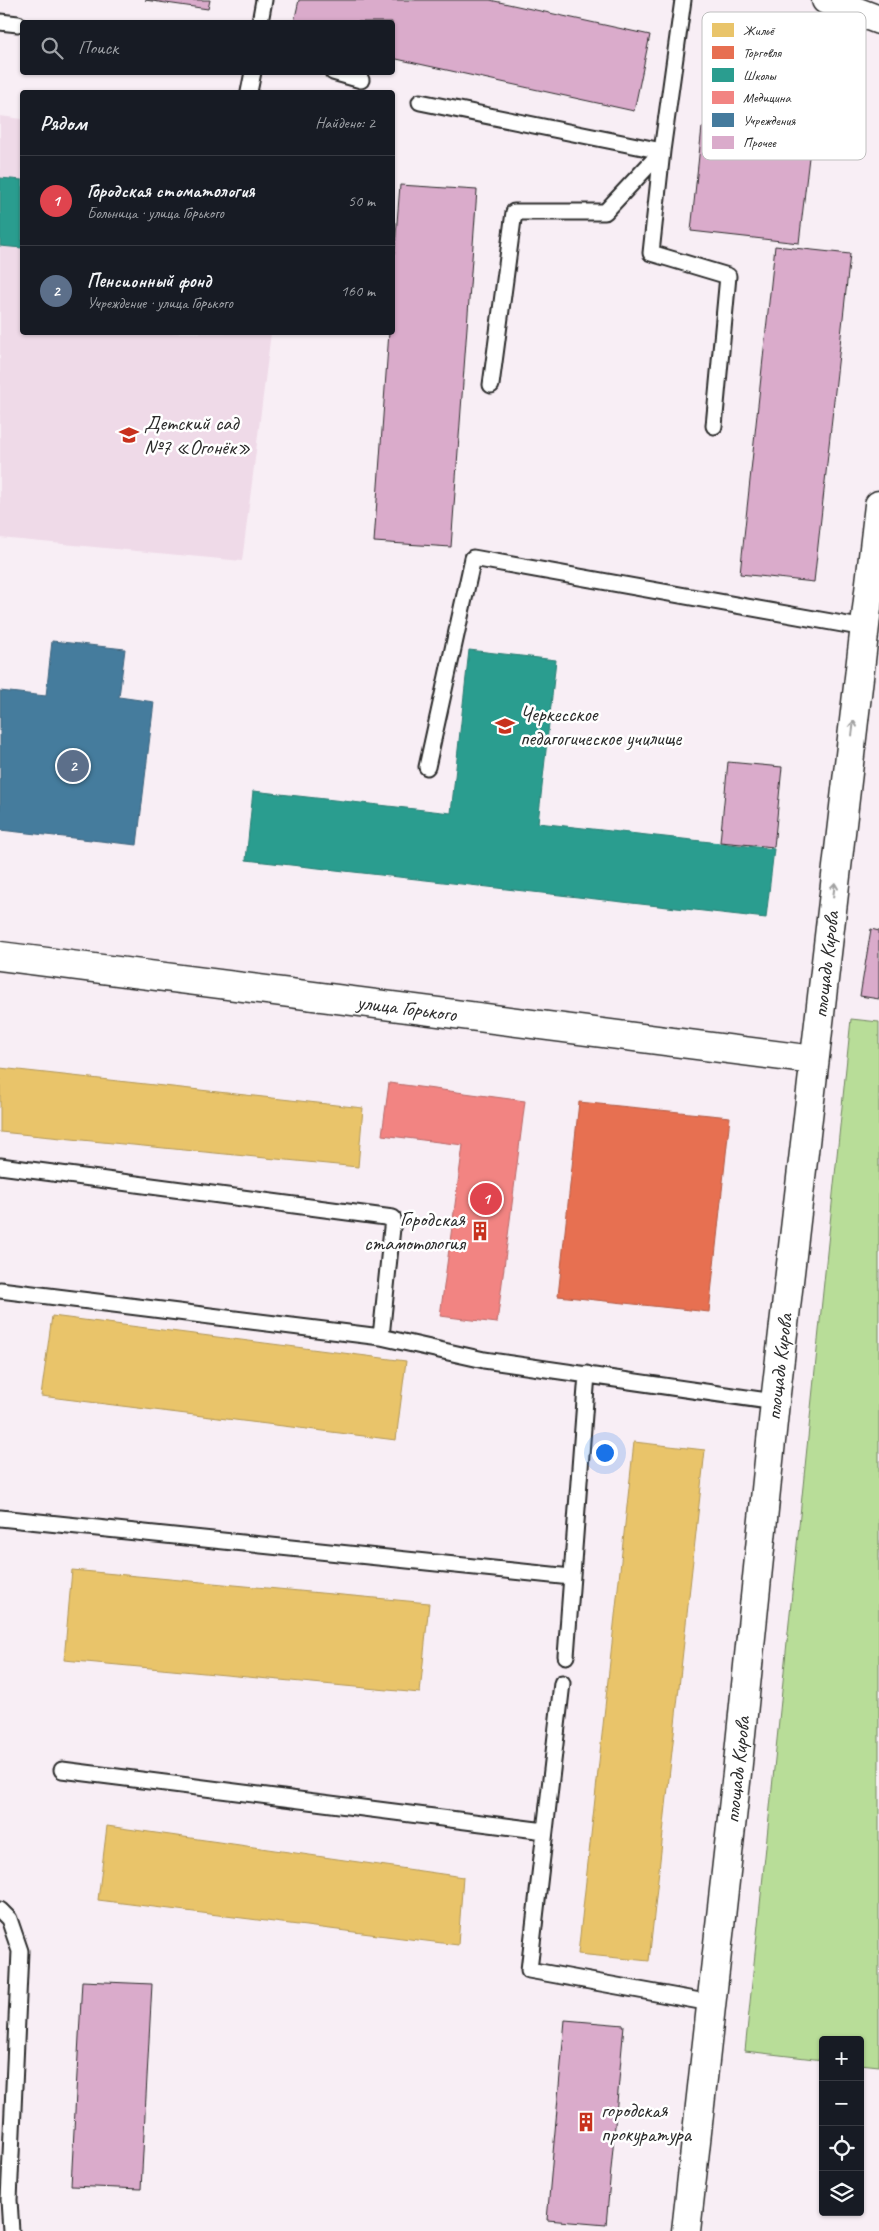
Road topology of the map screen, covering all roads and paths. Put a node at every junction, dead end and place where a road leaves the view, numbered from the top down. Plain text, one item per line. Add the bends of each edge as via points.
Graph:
1 (264, 0) edge
2 (684, 0) edge
3 (826, 0) edge
4 (858, 12) edge
5 (866, 15) edge
6 (260, 20) edge
7 (879, 20) edge
8 (0, 22) edge
9 (18, 24) dead end
10 (252, 75) edge
11 (344, 75) edge
12 (361, 80) dead end
13 (249, 90) edge
14 (420, 102) dead end
15 (662, 151) junction
16 (491, 385) dead end
17 (714, 426) dead end
18 (879, 505) edge
19 (865, 628) junction
20 (427, 767) dead end
21 (0, 956) edge
22 (814, 1060) junction
23 (0, 1166) edge
24 (0, 1290) edge
25 (381, 1337) junction
26 (587, 1374) junction
27 (775, 1402) junction
28 (0, 1518) edge
29 (571, 1577) junction
30 (566, 1656) dead end
31 (562, 1683) dead end
32 (62, 1770) dead end
33 (545, 1830) junction
34 (0, 1910) edge
35 (711, 2003) junction
36 (11, 2231) edge
37 (686, 2231) edge

1 - 6 lane
2 - 15 lane
3 - 4 street
5 - 7 street
8 - 9 lane
10 - 13 lane
11 - 12 lane
14 - 15 lane
15 - 16 lane via 605,212 514,212
15 - 17 lane via 651,253 728,276
18 - 19 street, площадь Кирова
19 - 20 lane via 473,558
22 -> 19 street, площадь Кирова
21 - 22 street, улица Горького
22 - 27 street, площадь Кирова
23 - 25 lane via 393,1218
24 - 25 lane
25 - 26 lane via 484,1360
26 - 27 lane
26 - 29 lane
27 - 35 street, площадь Кирова
28 - 29 lane
29 - 30 lane
31 - 33 lane
32 - 33 lane
33 - 35 lane via 529,1970
34 - 36 lane via 9,1919 20,1951 9,2200
35 - 37 street, площадь Кирова

